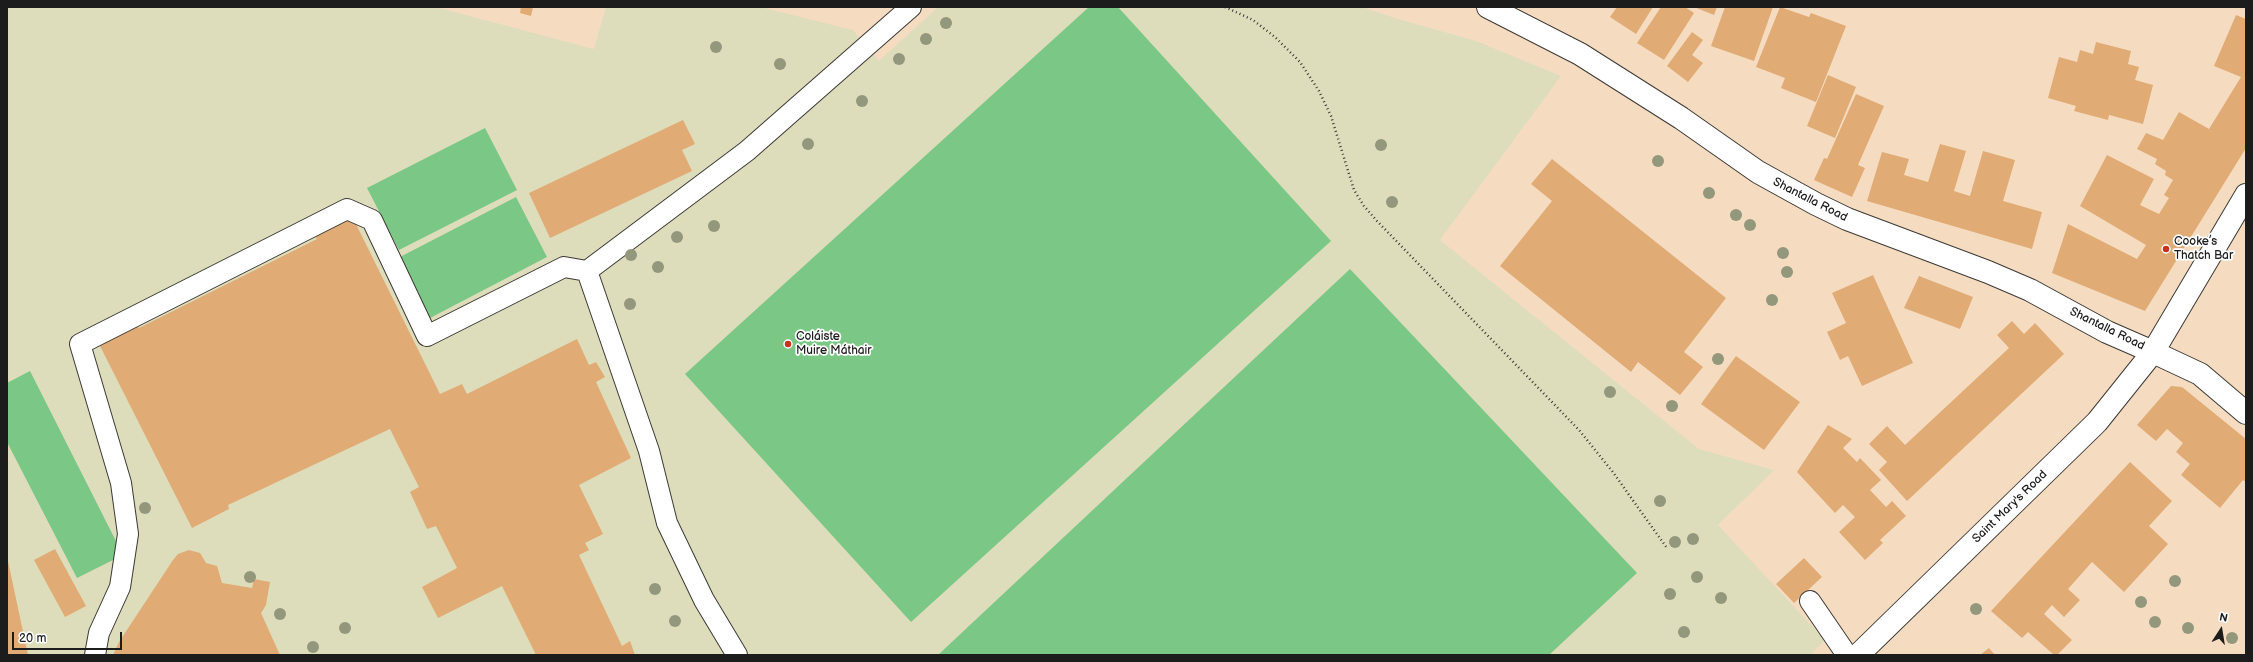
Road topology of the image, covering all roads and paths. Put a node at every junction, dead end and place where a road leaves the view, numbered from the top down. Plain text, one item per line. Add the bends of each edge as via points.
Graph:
1 (911, 7) edge
2 (1226, 7) edge
3 (1488, 7) edge
4 (2246, 195) edge
5 (587, 271) junction
6 (2153, 352) junction
7 (2246, 413) edge
8 (1666, 548) dead end
9 (1810, 601) dead end
10 (95, 655) edge
11 (737, 655) edge
12 (1847, 655) edge
13 (1858, 655) edge

1 - 5 lane via 747,151
2 - 8 path via 1253,20 1300,62 1331,116 1354,190 1364,206 1579,430 1612,471
3 - 6 street, Shantalla Road via 1580,54 1681,118 1758,172 1816,204 1847,219 2030,290 2108,332
4 - 6 street, Saint Mary's Road
5 - 10 lane via 564,267 427,336 372,220 347,209 80,344 121,483 128,534 120,587 99,633
5 - 11 lane via 649,451 667,523 704,600
6 - 7 street, Shantalla Road via 2200,374
6 - 13 street, Saint Mary's Road via 2097,422
9 - 12 lane

